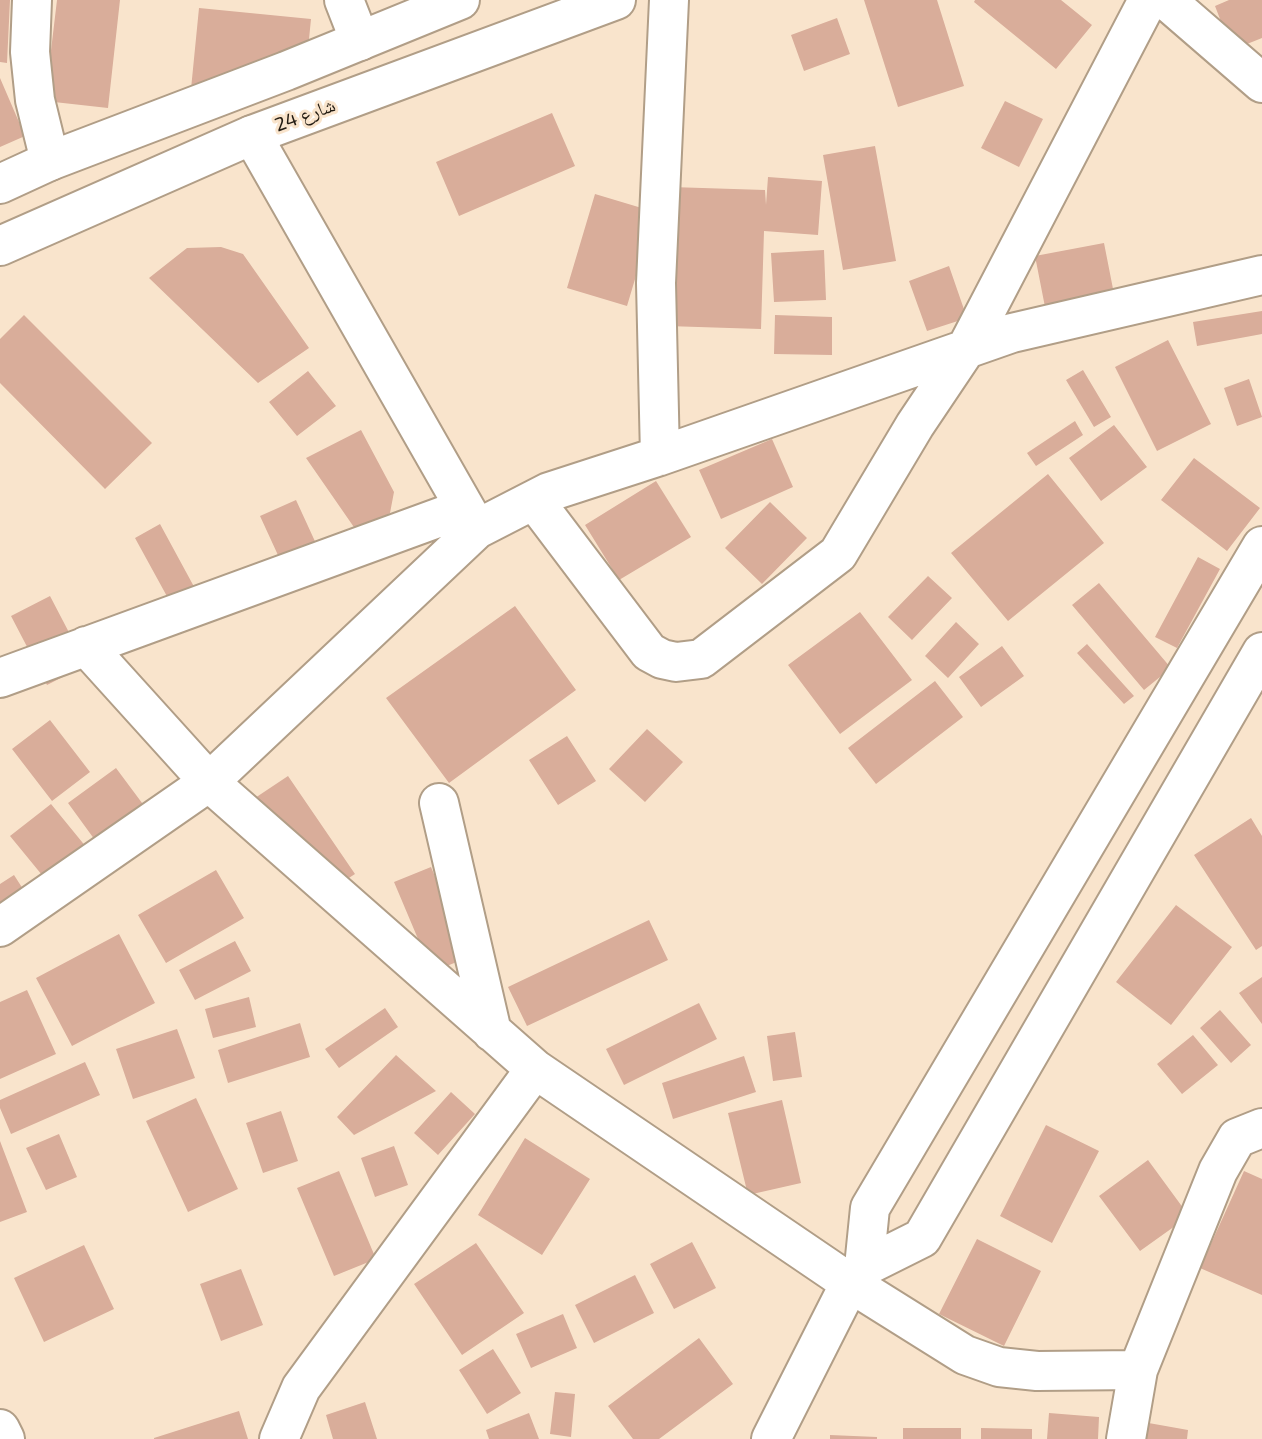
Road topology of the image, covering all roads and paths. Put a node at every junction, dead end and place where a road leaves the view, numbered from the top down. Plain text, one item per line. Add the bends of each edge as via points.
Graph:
1 (32, 0) edge
2 (345, 0) edge
3 (460, 0) edge
4 (616, 0) edge
5 (669, 0) edge
6 (1148, 0) edge
7 (1167, 0) edge
8 (360, 41) junction
9 (1262, 83) edge
10 (252, 135) junction
11 (50, 162) junction
12 (0, 184) edge
13 (0, 246) edge
14 (1262, 275) edge
15 (966, 349) junction
16 (660, 456) junction
17 (534, 500) junction
18 (471, 519) junction
19 (1262, 546) edge
20 (86, 646) junction
21 (1262, 652) edge
22 (0, 678) edge
23 (209, 782) junction
24 (439, 803) dead end
25 (0, 928) edge
26 (492, 1031) junction
27 (535, 1069) junction
28 (1262, 1128) edge
29 (857, 1275) junction
30 (1138, 1370) junction
31 (0, 1429) edge
32 (5, 1439) edge
33 (279, 1439) edge
34 (771, 1439) edge
35 (1126, 1439) edge

1 - 11 street via 30,52 35,100
2 - 8 street
3 - 8 street
4 - 10 street, شارع 24
5 - 16 street via 656,283
6 - 15 street
7 - 9 street
8 - 11 street
10 - 13 street, شارع 24
10 - 18 street
11 - 12 street
14 - 15 street via 1012,332
15 - 16 street
15 - 17 street via 838,554 701,659 676,662 649,652
16 - 17 street
17 - 18 street
18 - 20 street
18 - 23 street
19 - 29 street via 870,1208
20 - 22 street
20 - 23 street
21 - 29 street via 922,1238
23 - 25 street
23 - 26 street
24 - 26 street
26 - 27 street
27 - 29 street
27 - 33 street via 301,1388
28 - 30 street via 1237,1138 1219,1171
29 - 30 street via 965,1355 999,1367
29 - 34 street
30 - 35 street
31 - 32 street

